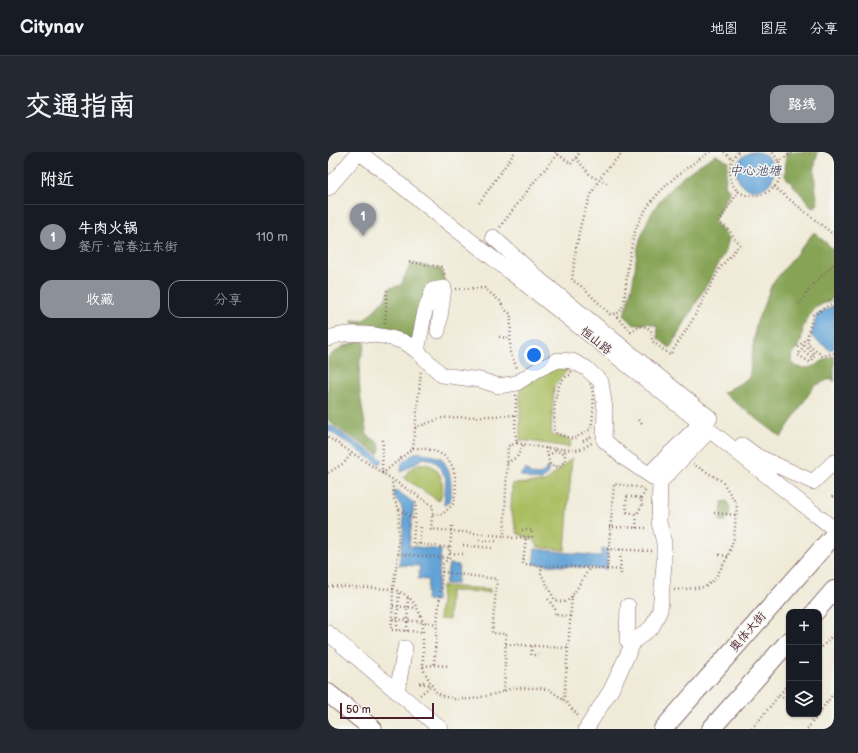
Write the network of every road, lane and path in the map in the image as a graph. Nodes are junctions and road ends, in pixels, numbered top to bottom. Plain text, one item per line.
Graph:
1 (359, 152) edge
2 (515, 152) edge
3 (555, 152) edge
4 (580, 152) edge
5 (623, 152) edge
6 (710, 152) edge
7 (724, 152) edge
8 (738, 152) edge
9 (772, 152) edge
10 (793, 152) edge
11 (558, 154) junction
12 (576, 158) junction
13 (732, 159) junction
14 (778, 162) junction
15 (600, 180) junction
16 (609, 184) dead end
17 (774, 187) junction
18 (328, 188) edge
19 (738, 191) junction
20 (480, 203) dead end
21 (834, 235) edge
22 (492, 237) joint
23 (409, 262) dead end
24 (834, 264) edge
25 (446, 288) junction
26 (387, 290) dead end
27 (834, 302) edge
28 (799, 304) dead end
29 (614, 314) junction
30 (438, 331) dead end
31 (381, 337) junction
32 (499, 337) dead end
33 (510, 338) junction
34 (808, 338) junction
35 (328, 339) edge
36 (798, 347) dead end
37 (801, 349) junction
38 (810, 349) junction
39 (818, 352) junction
40 (815, 353) junction
41 (420, 354) junction
42 (834, 354) edge
43 (804, 358) junction
44 (813, 358) junction
45 (517, 383) junction
46 (515, 415) junction
47 (638, 420) dead end
48 (644, 425) dead end
49 (704, 427) junction
50 (415, 429) junction
51 (328, 437) edge
52 (383, 438) dead end
53 (577, 438) joint
54 (604, 440) junction
55 (517, 443) junction
56 (523, 445) junction
57 (413, 448) junction
58 (546, 448) junction
59 (565, 449) junction
60 (352, 454) junction
61 (565, 454) junction
62 (548, 456) junction
63 (683, 457) junction
64 (834, 462) edge
65 (508, 463) junction
66 (328, 473) edge
67 (382, 474) junction
68 (392, 480) junction
69 (652, 481) junction
70 (729, 493) junction
71 (728, 498) dead end
72 (416, 502) dead end
73 (399, 509) junction
74 (714, 513) dead end
75 (637, 514) junction
76 (432, 515) junction
77 (737, 515) junction
78 (415, 520) junction
79 (421, 525) dead end
80 (452, 526) dead end
81 (609, 527) junction
82 (660, 527) junction
83 (636, 528) junction
84 (834, 529) edge
85 (522, 530) dead end
86 (452, 531) junction
87 (834, 535) edge
88 (504, 536) junction
89 (526, 537) junction
90 (479, 540) dead end
91 (496, 541) dead end
92 (419, 544) junction
93 (464, 545) dead end
94 (451, 548) junction
95 (492, 548) dead end
96 (607, 549) junction
97 (620, 549) junction
98 (664, 551) junction
99 (450, 553) junction
100 (398, 554) junction
101 (463, 554) dead end
102 (719, 555) dead end
103 (728, 556) junction
104 (449, 558) junction
105 (542, 565) junction
106 (589, 569) junction
107 (607, 570) junction
108 (622, 570) junction
109 (442, 572) junction
110 (621, 577) dead end
111 (328, 586) edge
112 (663, 588) junction
113 (394, 589) junction
114 (834, 590) edge
115 (399, 591) junction
116 (408, 596) junction
117 (572, 596) junction
118 (548, 598) dead end
119 (393, 606) junction
120 (399, 606) junction
121 (628, 606) dead end
122 (407, 607) junction
123 (418, 608) junction
124 (818, 609) edge
125 (570, 616) junction
126 (392, 619) junction
127 (398, 620) junction
128 (408, 621) junction
129 (423, 622) junction
130 (437, 624) junction
131 (397, 630) junction
132 (407, 631) junction
133 (423, 632) junction
134 (328, 634) edge
135 (834, 635) edge
136 (634, 641) junction
137 (506, 644) junction
138 (786, 644) edge
139 (532, 646) junction
140 (822, 647) edge
141 (405, 648) dead end
142 (567, 648) junction
143 (542, 656) dead end
144 (434, 665) junction
145 (423, 666) junction
146 (449, 666) dead end
147 (424, 682) dead end
148 (432, 685) junction
149 (786, 687) edge
150 (504, 691) junction
151 (397, 692) junction
152 (328, 693) edge
153 (834, 693) edge
154 (779, 695) junction
155 (564, 700) junction
156 (786, 700) edge
157 (822, 710) edge
158 (809, 717) edge
159 (817, 717) edge
160 (814, 721) junction
161 (587, 727) edge
162 (373, 729) edge
163 (441, 729) edge
164 (663, 729) edge
165 (711, 729) edge
166 (752, 729) edge
167 (807, 729) edge

1 - 18 street
1 - 49 street, 恒山路
2 - 20 path
3 - 11 path
4 - 12 path
5 - 15 path
6 - 29 path
7 - 13 path
8 - 13 path
9 - 14 path
10 - 14 path
11 - 12 path
11 - 22 path
12 - 15 path
13 - 19 path
14 - 17 path
15 - 16 path
15 - 29 path
17 - 19 path
17 - 21 path
19 - 29 path
22 - 64 street
23 - 25 path
24 - 28 path
25 - 30 street
25 - 33 path
25 - 41 street
26 - 31 path
27 - 34 path
31 - 35 street
31 - 41 street
32 - 33 path
33 - 45 path
34 - 36 path
34 - 39 path
37 - 38 path
37 - 43 path
37 - 44 path
38 - 40 path
38 - 43 path
39 - 40 path
39 - 42 path
40 - 44 path
41 - 45 street
41 - 50 path
43 - 44 path
45 - 46 path
45 - 54 street
46 - 50 path
46 - 55 path
47 - 48 path
49 - 63 street
49 - 69 street
49 - 84 street, 恒山路
50 - 57 path
51 - 60 path
52 - 67 path
53 - 53 path
54 - 59 path
54 - 69 street
55 - 56 path
55 - 65 path
56 - 58 path
56 - 65 path
57 - 67 path
57 - 76 path
58 - 59 path
58 - 62 path
59 - 61 path
60 - 66 path
60 - 67 path
61 - 62 path
61 - 62 path
63 - 69 street
63 - 70 path
65 - 88 path
67 - 68 path
68 - 73 path
68 - 76 path
69 - 81 path
69 - 82 street
70 - 71 path
70 - 77 path
72 - 78 path
73 - 78 path
73 - 100 path
74 - 77 path
75 - 75 path
75 - 83 path
76 - 86 path
77 - 103 path
78 - 92 path
79 - 92 path
80 - 86 path
81 - 83 path
81 - 96 path
82 - 83 path
82 - 98 street
85 - 89 path
86 - 88 path
86 - 94 path
87 - 164 main road, 奥体大街
88 - 89 path
89 - 105 path
90 - 91 path
92 - 94 path
93 - 95 path
94 - 99 path
96 - 97 path
96 - 107 path
97 - 98 path
97 - 108 path
98 - 112 street
99 - 101 path
99 - 104 path
100 - 104 path
100 - 113 path
102 - 103 path
103 - 112 path
104 - 109 path
105 - 106 path
105 - 117 path
106 - 107 path
106 - 117 path
107 - 108 path
108 - 110 path
109 - 130 path
109 - 137 path
111 - 113 path
112 - 136 street
113 - 115 path
113 - 119 path
114 - 124 main road
115 - 116 path
115 - 120 path
116 - 122 path
116 - 123 path
117 - 125 path
118 - 125 path
119 - 120 path
119 - 126 path
120 - 122 path
120 - 127 path
121 - 136 street
122 - 123 path
122 - 128 path
123 - 129 path
125 - 142 path
126 - 127 path
126 - 131 path
127 - 128 path
127 - 131 path
128 - 129 path
128 - 132 path
129 - 130 path
129 - 133 path
130 - 144 path
131 - 132 path
132 - 133 path
133 - 145 path
134 - 151 street
135 - 140 path
136 - 161 street
137 - 139 path
137 - 150 path
138 - 165 main road
139 - 142 path
139 - 143 path
141 - 151 street
142 - 155 path
144 - 145 path
144 - 146 path
145 - 148 path
147 - 148 path
148 - 150 path
149 - 154 path
150 - 155 path
151 - 163 street
152 - 162 main road
153 - 157 path
154 - 156 path
154 - 166 path
155 - 161 path
158 - 160 path
159 - 160 path
160 - 167 path

